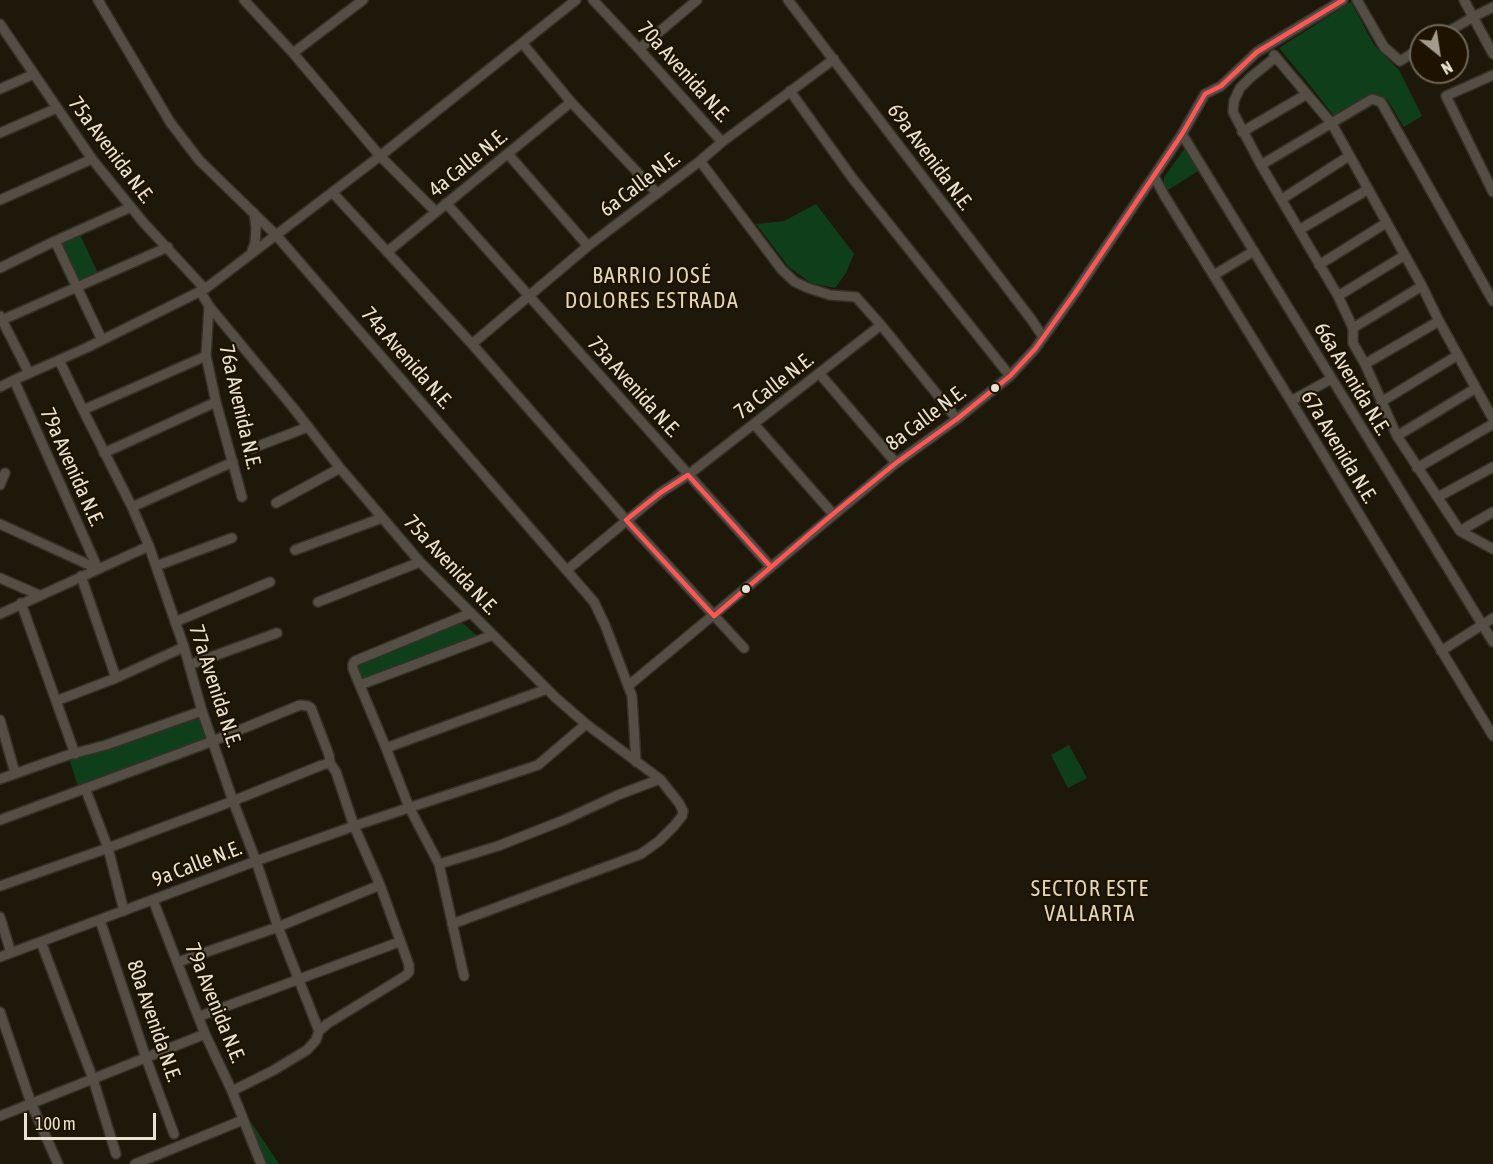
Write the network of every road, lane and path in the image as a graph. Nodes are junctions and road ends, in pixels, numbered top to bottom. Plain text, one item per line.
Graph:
1 (98, 0) edge
2 (244, 0) edge
3 (363, 0) edge
4 (576, 0) edge
5 (594, 0) edge
6 (697, 0) edge
7 (788, 0) edge
8 (1343, 0) edge
9 (1357, 0) edge
10 (1464, 0) edge
11 (351, 3) edge
12 (1493, 7) edge
13 (1473, 17) junction
14 (0, 24) edge
15 (1461, 24) edge
16 (523, 44) junction
17 (1267, 46) junction
18 (639, 49) junction
19 (293, 53) junction
20 (1493, 54) edge
21 (1409, 55) edge
22 (1276, 57) junction
23 (834, 59) junction
24 (34, 74) junction
25 (1493, 75) edge
26 (0, 88) edge
27 (790, 91) junction
28 (1307, 94) junction
29 (571, 102) junction
30 (57, 108) junction
31 (1332, 124) junction
32 (1242, 132) junction
33 (0, 133) edge
34 (1182, 134) junction
35 (722, 142) junction
36 (507, 154) junction
37 (380, 156) junction
38 (1349, 156) junction
39 (92, 159) junction
40 (700, 161) junction
41 (1261, 165) junction
42 (1154, 176) junction
43 (1367, 190) junction
44 (1493, 192) edge
45 (333, 193) junction
46 (657, 193) junction
47 (1282, 199) junction
48 (0, 200) edge
49 (446, 203) junction
50 (132, 207) junction
51 (435, 212) junction
52 (254, 213) junction
53 (1386, 223) junction
54 (1299, 230) junction
55 (276, 235) junction
56 (56, 241) junction
57 (588, 246) junction
58 (168, 247) junction
59 (1254, 251) junction
60 (387, 252) junction
61 (251, 254) junction
62 (1405, 255) junction
63 (1319, 265) junction
64 (0, 268) edge
65 (1214, 275) junction
66 (1422, 286) junction
67 (77, 287) junction
68 (202, 290) junction
69 (529, 296) junction
70 (1338, 296) junction
71 (1493, 301) edge
72 (211, 308) junction
73 (1, 318) edge
74 (1439, 321) junction
75 (881, 325) junction
76 (1353, 328) junction
77 (1042, 337) junction
78 (102, 340) junction
79 (472, 344) junction
80 (1458, 355) junction
81 (206, 356) junction
82 (59, 360) junction
83 (1365, 364) junction
84 (29, 373) junction
85 (819, 373) junction
86 (1010, 376) junction
87 (1331, 379) junction
88 (14, 380) junction
89 (0, 387) edge
90 (1476, 388) junction
91 (1291, 401) junction
92 (216, 402) junction
93 (1381, 402) junction
94 (83, 410) junction
95 (957, 418) junction
96 (1493, 419) edge
97 (754, 424) junction
98 (1493, 424) edge
99 (308, 427) junction
100 (1397, 436) junction
101 (253, 448) dead end
102 (104, 453) junction
103 (233, 462) junction
104 (896, 463) junction
105 (1493, 467) edge
106 (340, 468) junction
107 (1418, 468) junction
108 (5, 473) dead end
109 (688, 475) junction
110 (0, 486) edge
111 (242, 497) dead end
112 (1438, 497) junction
113 (276, 503) dead end
114 (132, 507) junction
115 (1493, 512) edge
116 (833, 514) junction
117 (382, 518) junction
118 (626, 520) junction
119 (0, 524) edge
120 (1460, 531) junction
121 (232, 538) dead end
122 (149, 546) junction
123 (1493, 549) edge
124 (295, 550) dead end
125 (420, 562) junction
126 (156, 566) junction
127 (771, 567) junction
128 (98, 569) junction
129 (567, 570) junction
130 (81, 576) junction
131 (0, 578) edge
132 (270, 582) dead end
133 (39, 596) junction
134 (318, 602) dead end
135 (21, 603) junction
136 (471, 613) junction
137 (0, 614) edge
138 (714, 616) junction
139 (1493, 618) edge
140 (175, 622) junction
141 (1482, 625) junction
142 (277, 633) dead end
143 (493, 635) junction
144 (1493, 642) edge
145 (184, 647) junction
146 (744, 648) dead end
147 (1441, 651) junction
148 (189, 665) junction
149 (116, 678) junction
150 (360, 685) junction
151 (628, 686) junction
152 (547, 689) junction
153 (56, 701) junction
154 (202, 711) junction
155 (0, 720) edge
156 (586, 724) junction
157 (1493, 736) edge
158 (213, 741) junction
159 (386, 748) junction
160 (75, 754) junction
161 (636, 762) junction
162 (330, 763) junction
163 (15, 773) junction
164 (0, 779) edge
165 (660, 779) junction
166 (85, 788) junction
167 (233, 801) junction
168 (409, 807) junction
169 (0, 820) edge
170 (354, 826) junction
171 (108, 848) junction
172 (256, 861) junction
173 (439, 864) junction
174 (380, 885) junction
175 (0, 886) edge
176 (153, 900) junction
177 (124, 911) junction
178 (0, 917) edge
179 (100, 920) junction
180 (452, 924) junction
181 (279, 927) junction
182 (41, 942) junction
183 (399, 942) junction
184 (11, 953) junction
185 (0, 957) edge
186 (178, 962) junction
187 (464, 976) dead end
188 (299, 979) junction
189 (0, 1012) edge
190 (200, 1017) junction
191 (319, 1031) junction
192 (205, 1034) junction
193 (146, 1058) junction
194 (93, 1079) junction
195 (232, 1091) junction
196 (31, 1103) junction
197 (0, 1116) edge
198 (243, 1120) junction
199 (174, 1134) dead end
200 (116, 1154) dead end
201 (58, 1164) edge
202 (135, 1164) edge
203 (261, 1164) edge

1 - 52 street, 74a Avenida N.E.
2 - 19 street
3 - 11 street
4 - 16 street
5 - 18 street, 70a Avenida N.E.
6 - 18 street
7 - 23 street, 69a Avenida N.E.
8 - 17 street
9 - 21 street
10 - 13 street
11 - 19 street
12 - 13 street
13 - 15 street
13 - 20 street
14 - 24 street, 75a Avenida N.E.
16 - 29 street
16 - 37 street
17 - 22 street
17 - 34 street, 8a Calle N.E.
18 - 35 street, 70a Avenida N.E.
19 - 37 street
22 - 28 street
22 - 32 street
23 - 27 street, 6a Calle N.E.
23 - 77 street, 69a Avenida N.E.
24 - 26 street
24 - 30 street, 75a Avenida N.E.
25 - 44 street
27 - 35 street, 6a Calle N.E.
27 - 86 street
28 - 31 street
28 - 32 street
29 - 36 street, 4a Calle N.E.
29 - 46 street
30 - 33 street
30 - 39 street, 75a Avenida N.E.
31 - 38 street
31 - 41 street
31 - 71 street
32 - 41 street
34 - 42 street, 8a Calle N.E.
34 - 59 street, 66a Avenida N.E.
35 - 40 street, 6a Calle N.E.
36 - 49 street, 4a Calle N.E.
36 - 57 street
37 - 45 street
37 - 51 street
38 - 43 street
38 - 47 street
39 - 48 street
39 - 50 street, 75a Avenida N.E.
40 - 46 street, 6a Calle N.E.
40 - 75 street
41 - 47 street
42 - 65 street, 67a Avenida N.E.
42 - 77 street, 8a Calle N.E.
43 - 53 street
43 - 54 street
45 - 55 street
45 - 60 street
46 - 57 street, 6a Calle N.E.
47 - 54 street
49 - 51 street, 4a Calle N.E.
49 - 69 street, 73a Avenida N.E.
50 - 56 street
50 - 58 street, 75a Avenida N.E.
51 - 60 street, 4a Calle N.E.
52 - 55 street, 74a Avenida N.E.
52 - 61 street
53 - 62 street
53 - 63 street
54 - 63 street
55 - 61 street
55 - 129 street, 74a Avenida N.E.
56 - 64 street
56 - 67 street
57 - 69 street, 6a Calle N.E.
58 - 67 street
58 - 68 street, 75a Avenida N.E.
59 - 65 street
59 - 87 street, 66a Avenida N.E.
60 - 79 street
61 - 68 street
62 - 66 street
62 - 70 street
63 - 70 street
65 - 91 street, 67a Avenida N.E.
66 - 74 street
66 - 76 street
67 - 73 street
67 - 78 street
68 - 72 street
68 - 78 street
69 - 79 street, 6a Calle N.E.
69 - 109 street, 73a Avenida N.E.
70 - 76 street
72 - 81 street, 76a Avenida N.E.
72 - 99 street, 75a Avenida N.E.
73 - 84 street
74 - 80 street
74 - 83 street
75 - 85 street, 7a Calle N.E.
75 - 95 street
76 - 83 street
77 - 86 street, 8a Calle N.E.
78 - 82 street
79 - 118 street
80 - 90 street
80 - 93 street
81 - 92 street, 76a Avenida N.E.
81 - 94 street
82 - 84 street
82 - 94 street, 77a Avenida N.E.
83 - 93 street
84 - 88 street
85 - 97 street, 7a Calle N.E.
85 - 104 street
86 - 95 street, 8a Calle N.E.
87 - 91 street
87 - 141 street, 66a Avenida N.E.
88 - 89 street
88 - 128 street, 79a Avenida N.E.
90 - 96 street
90 - 100 street
91 - 147 street, 67a Avenida N.E.
92 - 102 street
92 - 103 street, 76a Avenida N.E.
93 - 100 street
94 - 102 street, 77a Avenida N.E.
95 - 104 street, 8a Calle N.E.
97 - 109 street, 7a Calle N.E.
97 - 116 street
98 - 107 street
99 - 101 street
99 - 106 street, 75a Avenida N.E.
100 - 107 street
102 - 114 street, 77a Avenida N.E.
103 - 111 street, 76a Avenida N.E.
103 - 114 street
104 - 116 street, 8a Calle N.E.
105 - 112 street
106 - 113 street
106 - 117 street, 75a Avenida N.E.
107 - 112 street
108 - 110 street
109 - 118 street
109 - 127 street, 73a Avenida N.E.
112 - 120 street
114 - 122 street, 77a Avenida N.E.
115 - 120 street
116 - 127 street, 8a Calle N.E.
117 - 124 street
117 - 125 street, 75a Avenida N.E.
118 - 129 street
118 - 138 street
119 - 128 street
120 - 123 street
121 - 126 street
122 - 126 street, 77a Avenida N.E.
122 - 128 street
125 - 134 street
125 - 136 street, 75a Avenida N.E.
126 - 140 street, 77a Avenida N.E.
127 - 138 street, 8a Calle N.E.
128 - 130 street
129 - 151 street, 74a Avenida N.E.
130 - 133 street
130 - 149 street
131 - 133 street
132 - 140 street
133 - 135 street
135 - 137 street
135 - 153 street
136 - 143 street, 75a Avenida N.E.
136 - 150 street
138 - 146 street
138 - 151 street, 8a Calle N.E.
139 - 141 street
140 - 145 street, 77a Avenida N.E.
141 - 144 street, 66a Avenida N.E.
141 - 147 street
142 - 148 street
143 - 150 street
143 - 152 street, 75a Avenida N.E.
145 - 148 street, 77a Avenida N.E.
145 - 149 street
147 - 157 street, 67a Avenida N.E.
148 - 154 street, 77a Avenida N.E.
149 - 153 street
150 - 159 street
151 - 161 street, 74a Avenida N.E.
152 - 156 street, 75a Avenida N.E.
152 - 159 street
153 - 160 street
154 - 158 street, 77a Avenida N.E.
154 - 160 street
155 - 163 street
156 - 161 street, 75a Avenida N.E.
156 - 168 street, 9a Calle N.E.
158 - 162 street
158 - 166 street
158 - 167 street, 77a Avenida N.E.
159 - 168 street
160 - 163 street
161 - 165 street, 75a Avenida N.E.
162 - 167 street
162 - 170 street
163 - 164 street
165 - 173 street
165 - 180 street, 75a Avenida N.E.
166 - 169 street
166 - 171 street
167 - 171 street
167 - 172 street, 77a Avenida N.E.
168 - 170 street, 9a Calle N.E.
168 - 173 street
170 - 172 street, 9a Calle N.E.
170 - 174 street
171 - 175 street
171 - 177 street
172 - 176 street, 9a Calle N.E.
172 - 181 street, 77a Avenida N.E.
173 - 180 street
174 - 181 street
174 - 183 street
176 - 177 street, 9a Calle N.E.
176 - 186 street, 79a Avenida N.E.
177 - 179 street, 9a Calle N.E.
178 - 184 street
179 - 182 street, 9a Calle N.E.
179 - 193 street, 80a Avenida N.E.
180 - 187 street
181 - 186 street
181 - 188 street, 77a Avenida N.E.
182 - 184 street, 9a Calle N.E.
182 - 194 street
183 - 188 street
183 - 191 street
184 - 185 street, 9a Calle N.E.
186 - 190 street, 79a Avenida N.E.
188 - 190 street
188 - 191 street, 77a Avenida N.E.
189 - 196 street
190 - 192 street, 79a Avenida N.E.
191 - 195 street
192 - 193 street
192 - 195 street, 79a Avenida N.E.
193 - 194 street
193 - 199 street, 80a Avenida N.E.
194 - 196 street
194 - 200 street
195 - 198 street, 79a Avenida N.E.
196 - 197 street
196 - 201 street
198 - 202 street
198 - 203 street, 79a Avenida N.E.

